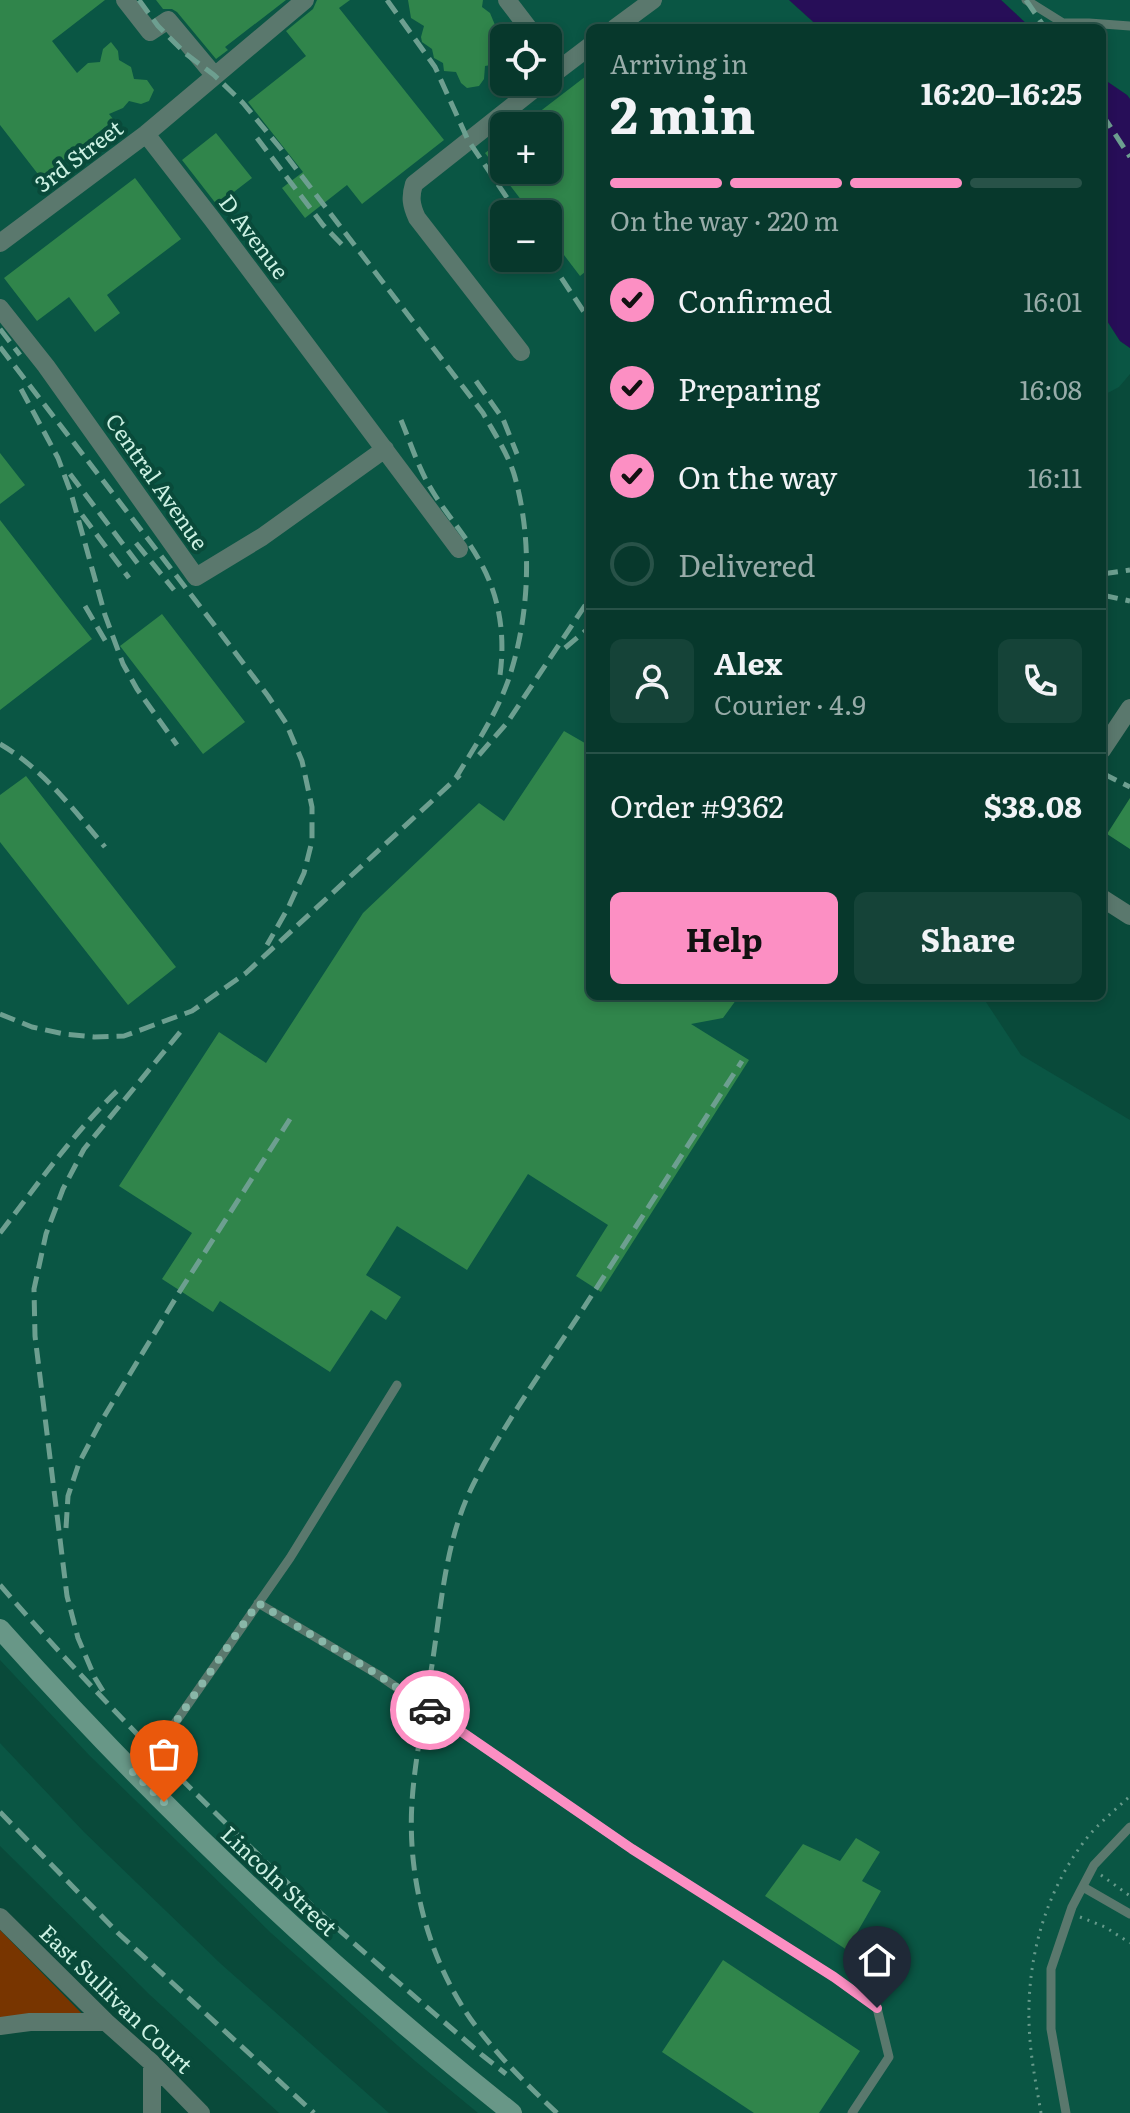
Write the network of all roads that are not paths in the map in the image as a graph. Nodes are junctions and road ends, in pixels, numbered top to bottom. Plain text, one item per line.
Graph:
1 (125, 0) edge
2 (305, 0) edge
3 (507, 0) edge
4 (653, 0) edge
5 (1026, 0) edge
6 (525, 24) edge
7 (620, 24) edge
8 (1103, 24) edge
9 (1106, 24) edge
10 (1130, 26) edge
11 (586, 48) edge
12 (562, 61) edge
13 (214, 75) junction
14 (525, 96) edge
15 (146, 134) junction
16 (0, 243) edge
17 (0, 308) edge
18 (521, 352) dead end
19 (385, 449) junction
20 (459, 549) dead end
21 (1130, 708) edge
22 (1106, 744) edge
23 (1106, 901) edge
24 (1130, 916) edge
25 (397, 1385) dead end
26 (258, 1603) junction
27 (0, 1629) edge
28 (131, 1770) junction
29 (1130, 1827) edge
30 (1083, 1887) junction
31 (1130, 1914) edge
32 (0, 1917) edge
33 (106, 2022) junction
34 (1, 2025) edge
35 (152, 2063) junction
36 (152, 2113) edge
37 (201, 2113) edge
38 (512, 2113) edge
39 (852, 2113) edge
40 (1066, 2113) edge

1 - 13 street
2 - 13 street
3 - 6 street
4 - 7 street
5 - 8 lane
9 - 10 lane
11 - 12 street
13 - 15 street
14 - 18 street
15 - 16 street, 3rd Street
15 - 19 street, D Avenue
17 - 19 street, Central Avenue
19 - 20 street, D Avenue
21 - 22 street
23 - 24 street
25 - 26 lane
26 - 28 lane
26 - 39 lane
27 - 28 main road, Lincoln Street
28 - 38 main road, Lincoln Street
29 - 30 lane
30 - 31 lane
30 - 40 lane
32 - 33 street, East Sullivan Court
33 - 34 street
33 - 35 street, East Sullivan Court
35 - 36 street
35 - 37 street, East Sullivan Court

